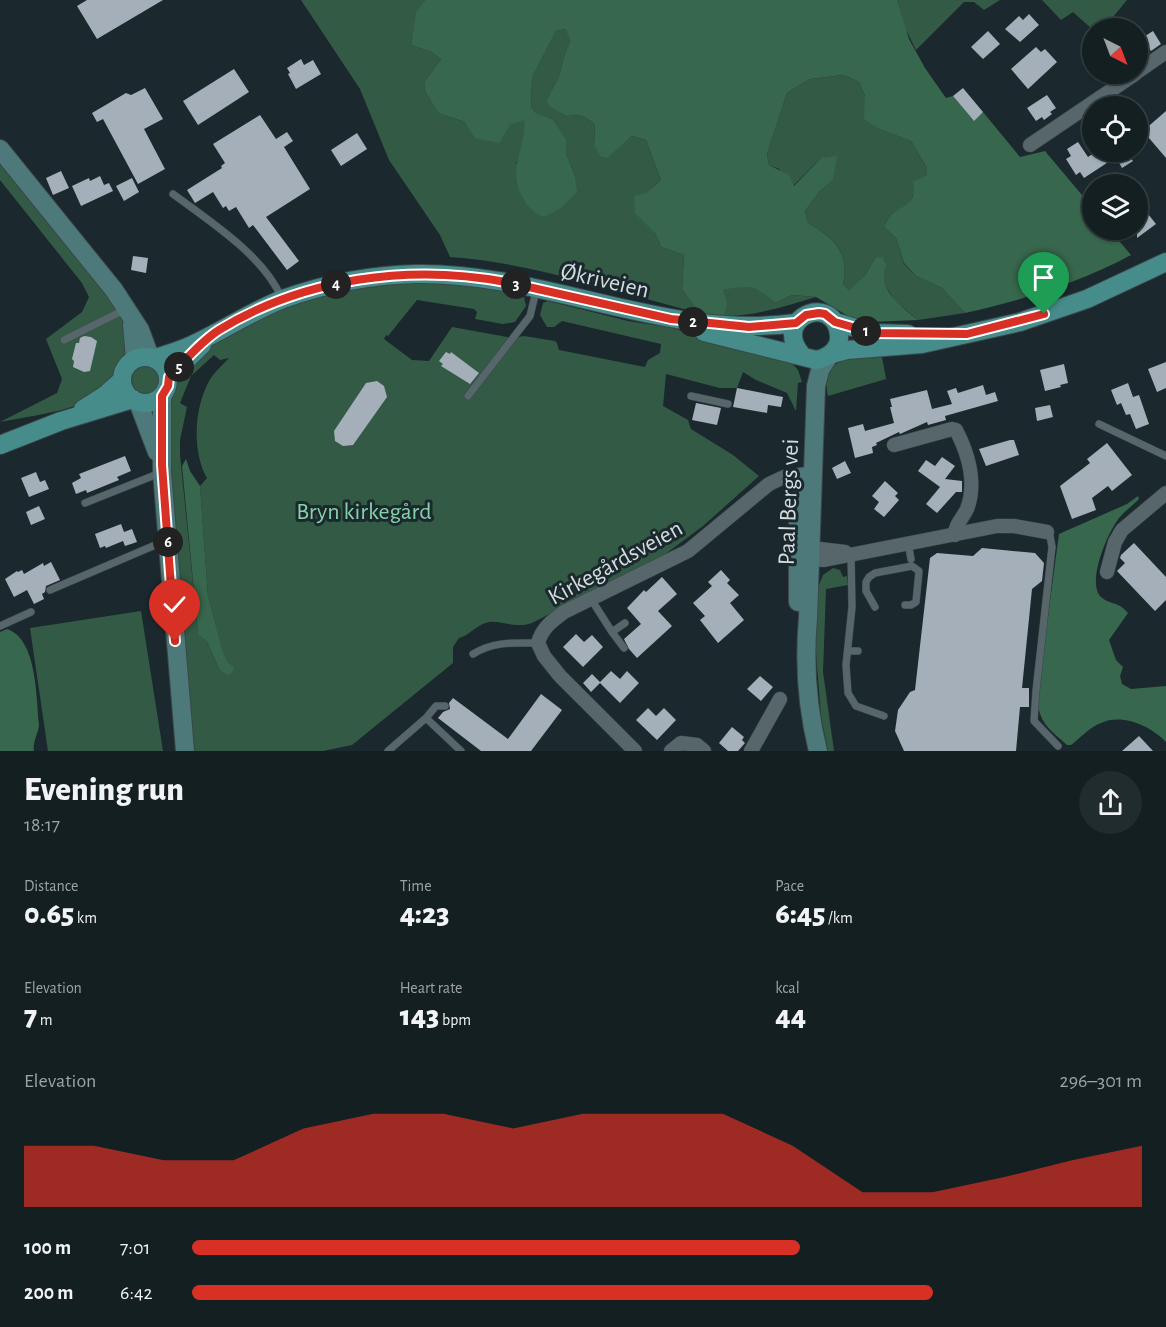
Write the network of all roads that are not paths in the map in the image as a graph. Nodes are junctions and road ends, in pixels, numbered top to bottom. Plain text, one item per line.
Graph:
1 (1166, 52) edge
2 (1148, 65) edge
3 (1120, 84) edge
4 (1030, 145) dead end
5 (0, 149) edge
6 (174, 194) dead end
7 (1165, 263) edge
8 (536, 288) junction
9 (282, 300) junction
10 (128, 311) junction
11 (671, 319) junction
12 (835, 322) junction
13 (796, 323) junction
14 (217, 332) junction
15 (967, 334) junction
16 (64, 340) dead end
17 (802, 355) junction
18 (831, 355) junction
19 (147, 358) junction
20 (169, 377) junction
21 (122, 380) junction
22 (162, 396) junction
23 (468, 396) dead end
24 (691, 396) dead end
25 (135, 401) junction
26 (728, 404) dead end
27 (62, 421) junction
28 (1099, 424) dead end
29 (0, 445) edge
30 (894, 445) dead end
31 (1166, 456) edge
32 (162, 469) junction
33 (808, 473) junction
34 (1166, 493) edge
35 (85, 503) dead end
36 (1047, 532) joint
37 (955, 535) junction
38 (168, 539) junction
39 (908, 543) junction
40 (806, 554) junction
41 (851, 554) junction
42 (911, 559) dead end
43 (1107, 572) dead end
44 (50, 590) dead end
45 (591, 599) junction
46 (905, 605) dead end
47 (875, 607) dead end
48 (31, 612) dead end
49 (625, 623) dead end
50 (0, 626) edge
51 (612, 632) junction
52 (538, 643) junction
53 (624, 648) dead end
54 (848, 651) junction
55 (858, 651) dead end
56 (473, 654) dead end
57 (780, 699) dead end
58 (445, 706) dead end
59 (884, 716) dead end
60 (426, 718) junction
61 (1058, 746) dead end
62 (185, 751) edge
63 (388, 751) edge
64 (461, 751) edge
65 (635, 751) edge
66 (671, 751) edge
67 (704, 751) edge
68 (751, 751) edge
69 (818, 751) edge

1 - 2 street
3 - 4 street
5 - 10 street
6 - 9 lane
7 - 15 main road
8 - 9 main road, Økriveien
8 - 11 main road, Økriveien
8 - 23 lane
9 - 14 main road, Økriveien
10 - 16 lane
10 - 19 street
11 - 13 main road, Økriveien
11 - 17 main road, Økriveien
12 - 13 main road
12 - 15 main road
12 - 18 main road
13 - 17 main road
14 - 19 main road, Økriveien
14 - 20 main road, Økriveien
15 - 18 main road
17 - 18 main road
17 - 33 street, Paal Bergs vei
18 - 33 street, Paal Bergs vei
19 - 20 main road
19 - 21 main road
20 - 22 main road
21 - 25 main road
21 - 27 main road
22 - 25 main road
22 - 32 street
24 - 26 lane
25 - 27 main road
25 - 32 street
27 - 29 main road
28 - 31 lane
30 - 37 street
32 - 35 lane
32 - 38 street
33 - 40 street, Paal Bergs vei
33 - 45 street, Kirkegårdsveien
34 - 43 street
36 - 37 street
36 - 61 lane
37 - 39 street
38 - 44 lane
38 - 62 street
39 - 41 street
39 - 42 lane
40 - 41 street
40 - 69 street, Paal Bergs vei
41 - 54 lane
45 - 51 lane
45 - 52 street, Kirkegårdsveien
46 - 47 lane
48 - 50 lane
49 - 51 lane
51 - 53 lane
52 - 56 lane
52 - 65 street
54 - 55 lane
54 - 59 lane
57 - 68 street
58 - 60 lane
60 - 63 lane
60 - 64 lane
66 - 67 street

